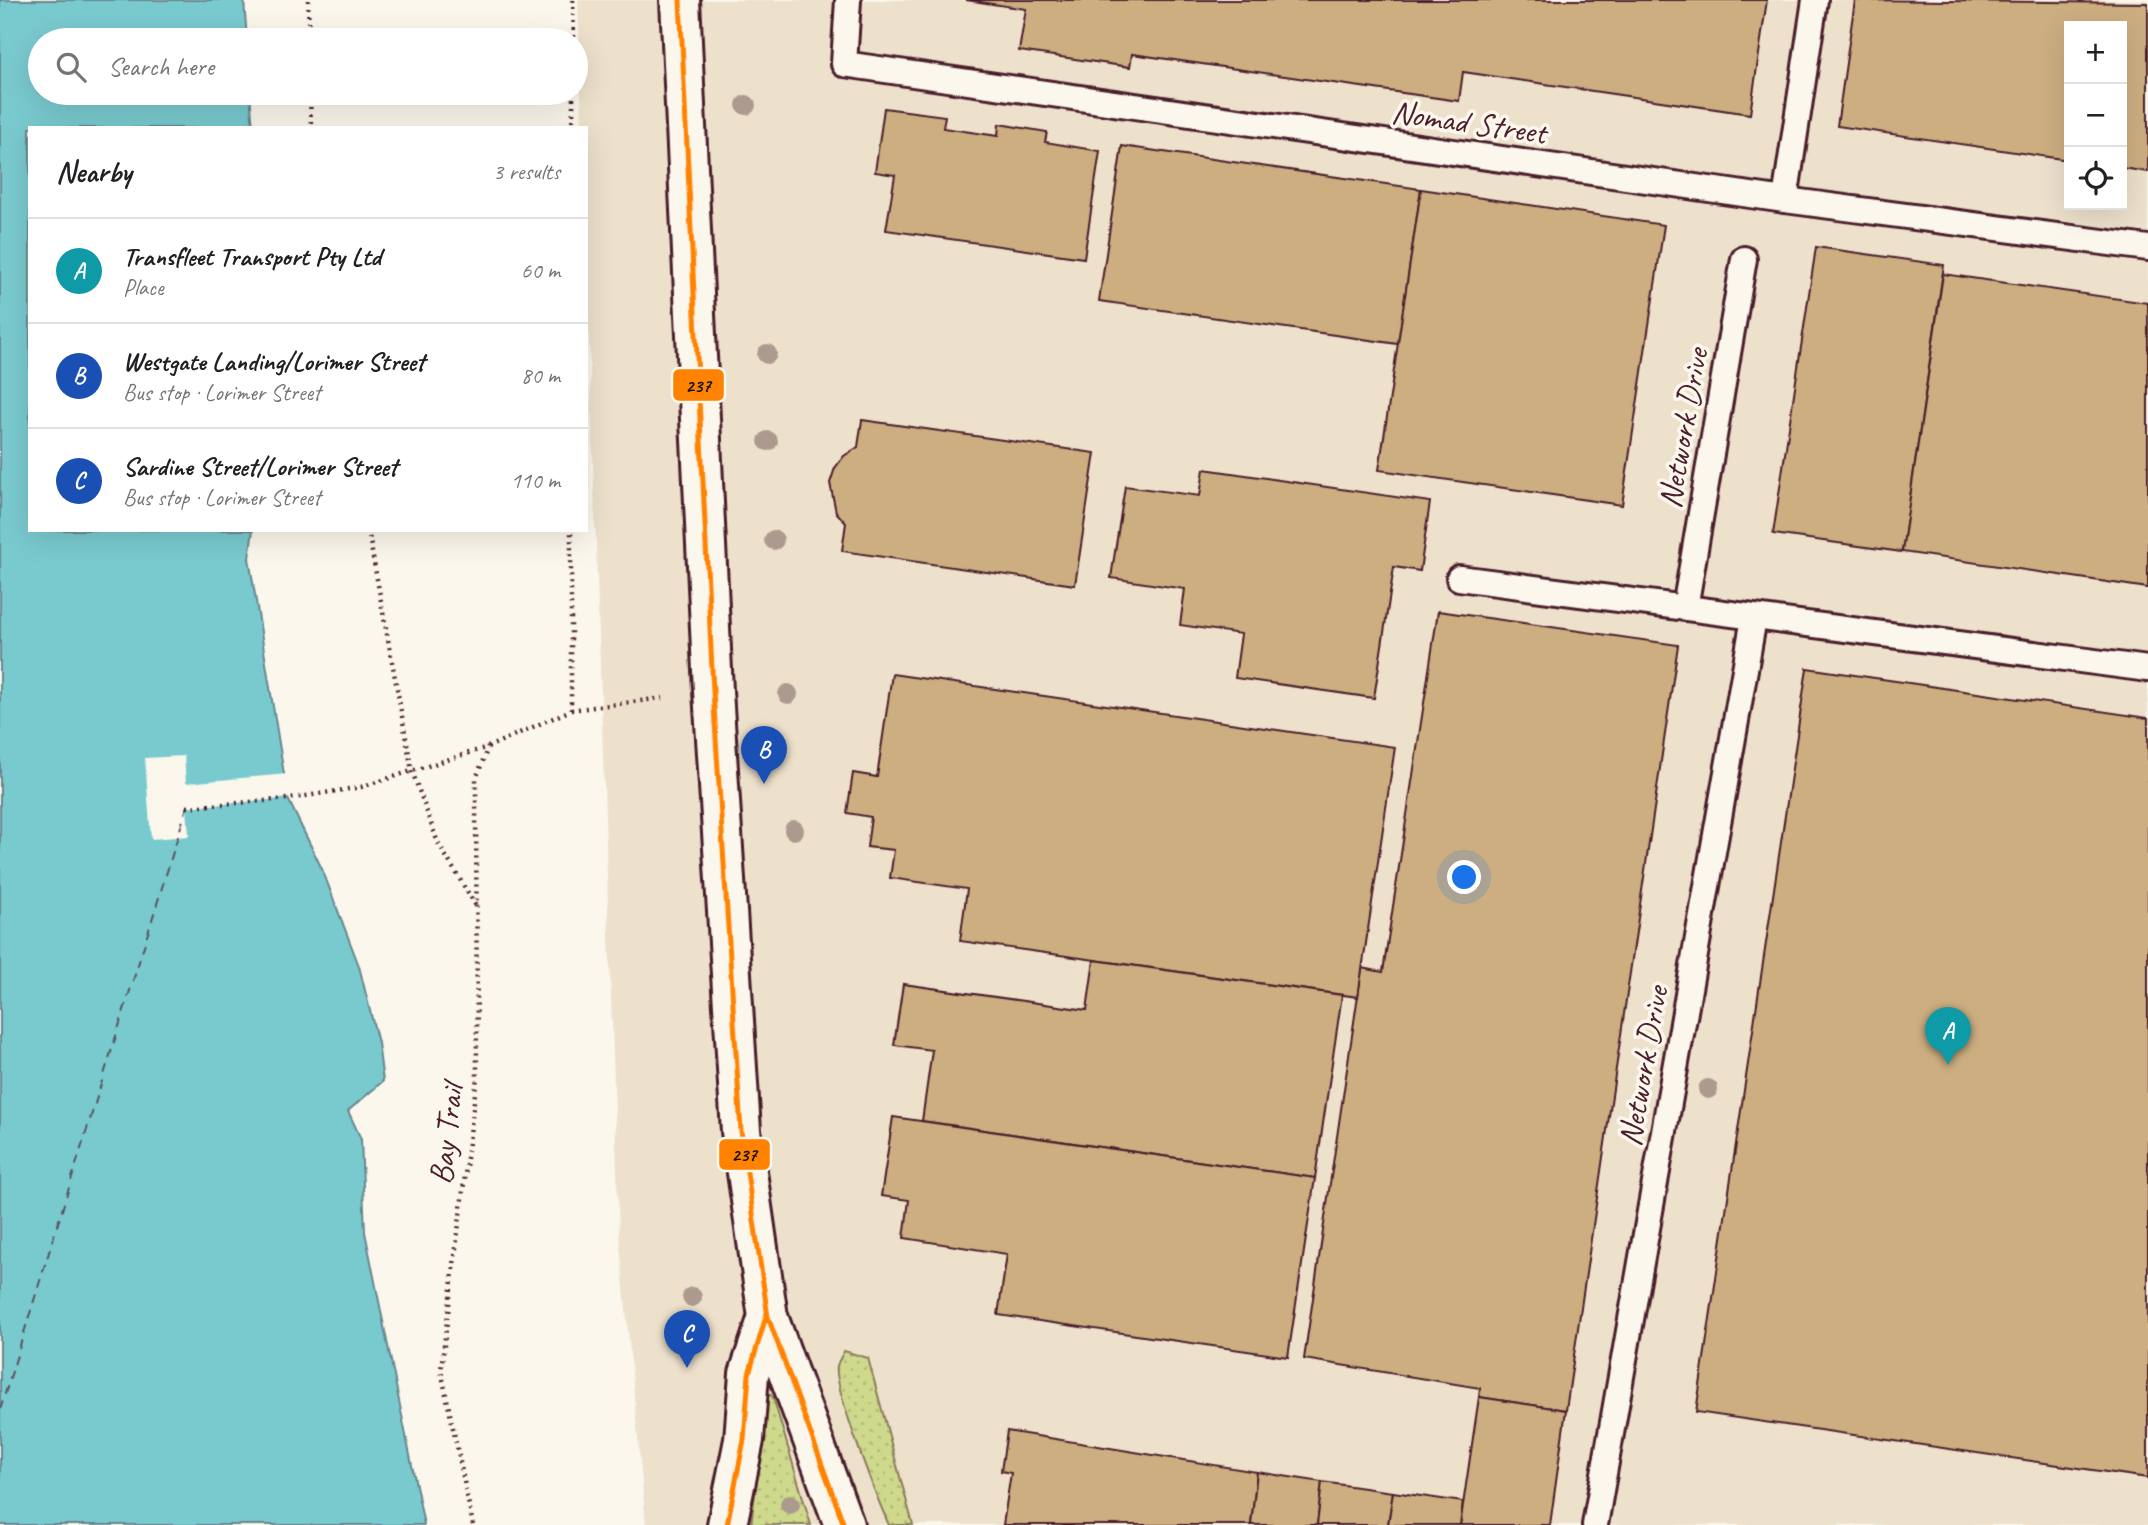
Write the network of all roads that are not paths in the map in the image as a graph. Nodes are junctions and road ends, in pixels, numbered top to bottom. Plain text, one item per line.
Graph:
1 (680, 0) edge
2 (848, 0) edge
3 (1815, 0) edge
4 (1785, 200) junction
5 (2148, 248) edge
6 (1744, 259) dead end
7 (1460, 578) dead end
8 (1685, 608) junction
9 (1754, 618) junction
10 (2148, 669) edge
11 (768, 1317) junction
12 (727, 1525) edge
13 (844, 1525) edge
14 (1595, 1525) edge

1 - 11 street
2 - 4 lane, Nomad Street
3 - 4 lane
4 - 5 lane, Nomad Street
6 - 8 lane, Network Drive
7 - 8 lane
8 - 9 lane
9 - 10 lane
9 - 14 lane, Network Drive
11 - 12 street
11 - 13 street

